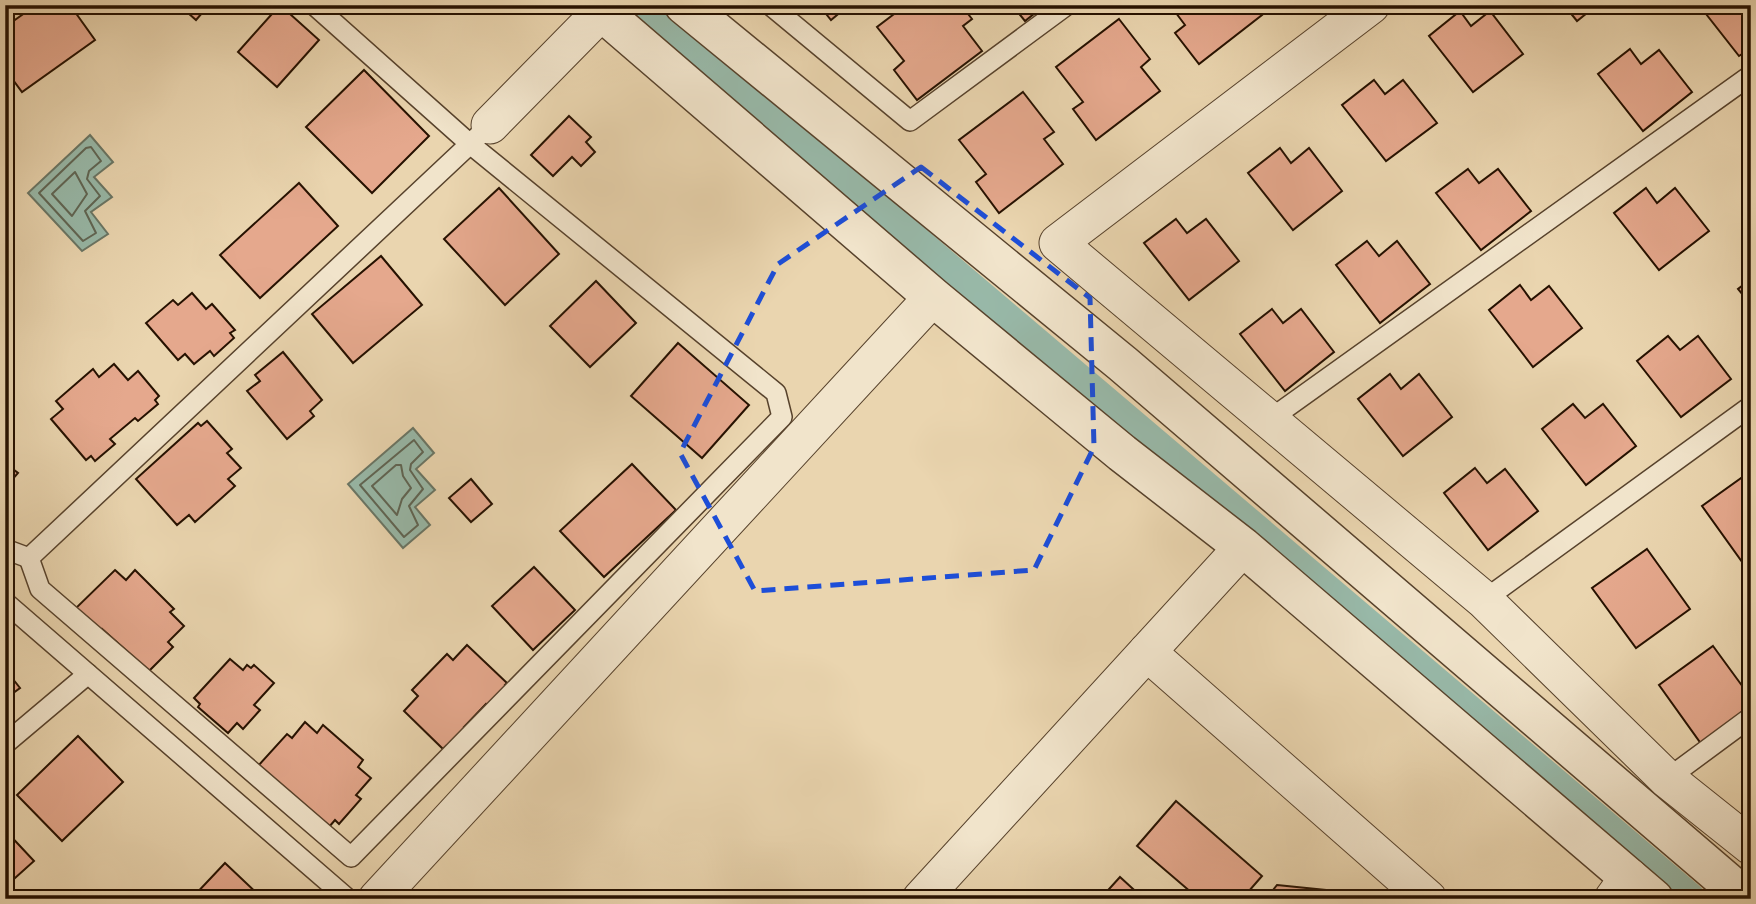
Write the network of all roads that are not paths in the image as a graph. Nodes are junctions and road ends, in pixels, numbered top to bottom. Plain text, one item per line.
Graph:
1 (314, 5) edge
2 (684, 5) edge
3 (771, 5) edge
4 (1067, 5) edge
5 (1371, 5) edge
6 (598, 8) edge
7 (1751, 75) edge
8 (480, 134) junction
9 (933, 297) junction
10 (1751, 406) edge
11 (1269, 420) junction
12 (1243, 547) junction
13 (5, 549) edge
14 (29, 558) junction
15 (1484, 600) junction
16 (5, 602) edge
17 (1147, 652) junction
18 (88, 674) junction
19 (1751, 717) edge
20 (5, 744) edge
21 (1667, 779) junction
22 (1751, 846) edge
23 (1632, 892) edge
24 (348, 899) edge
25 (377, 899) edge
26 (921, 899) edge
27 (1428, 899) edge
28 (1746, 899) edge

1 - 8 lane
2 - 28 street
3 - 4 lane
5 - 11 street
6 - 8 street
6 - 9 street
7 - 11 lane
8 - 14 lane
8 - 14 lane
9 - 12 street
9 - 25 street
10 - 15 lane
11 - 15 street
12 - 17 street
12 - 23 street
13 - 14 lane
15 - 21 street
16 - 18 lane
17 - 26 street
17 - 27 street
18 - 20 lane
18 - 24 lane
19 - 21 lane
21 - 22 street

